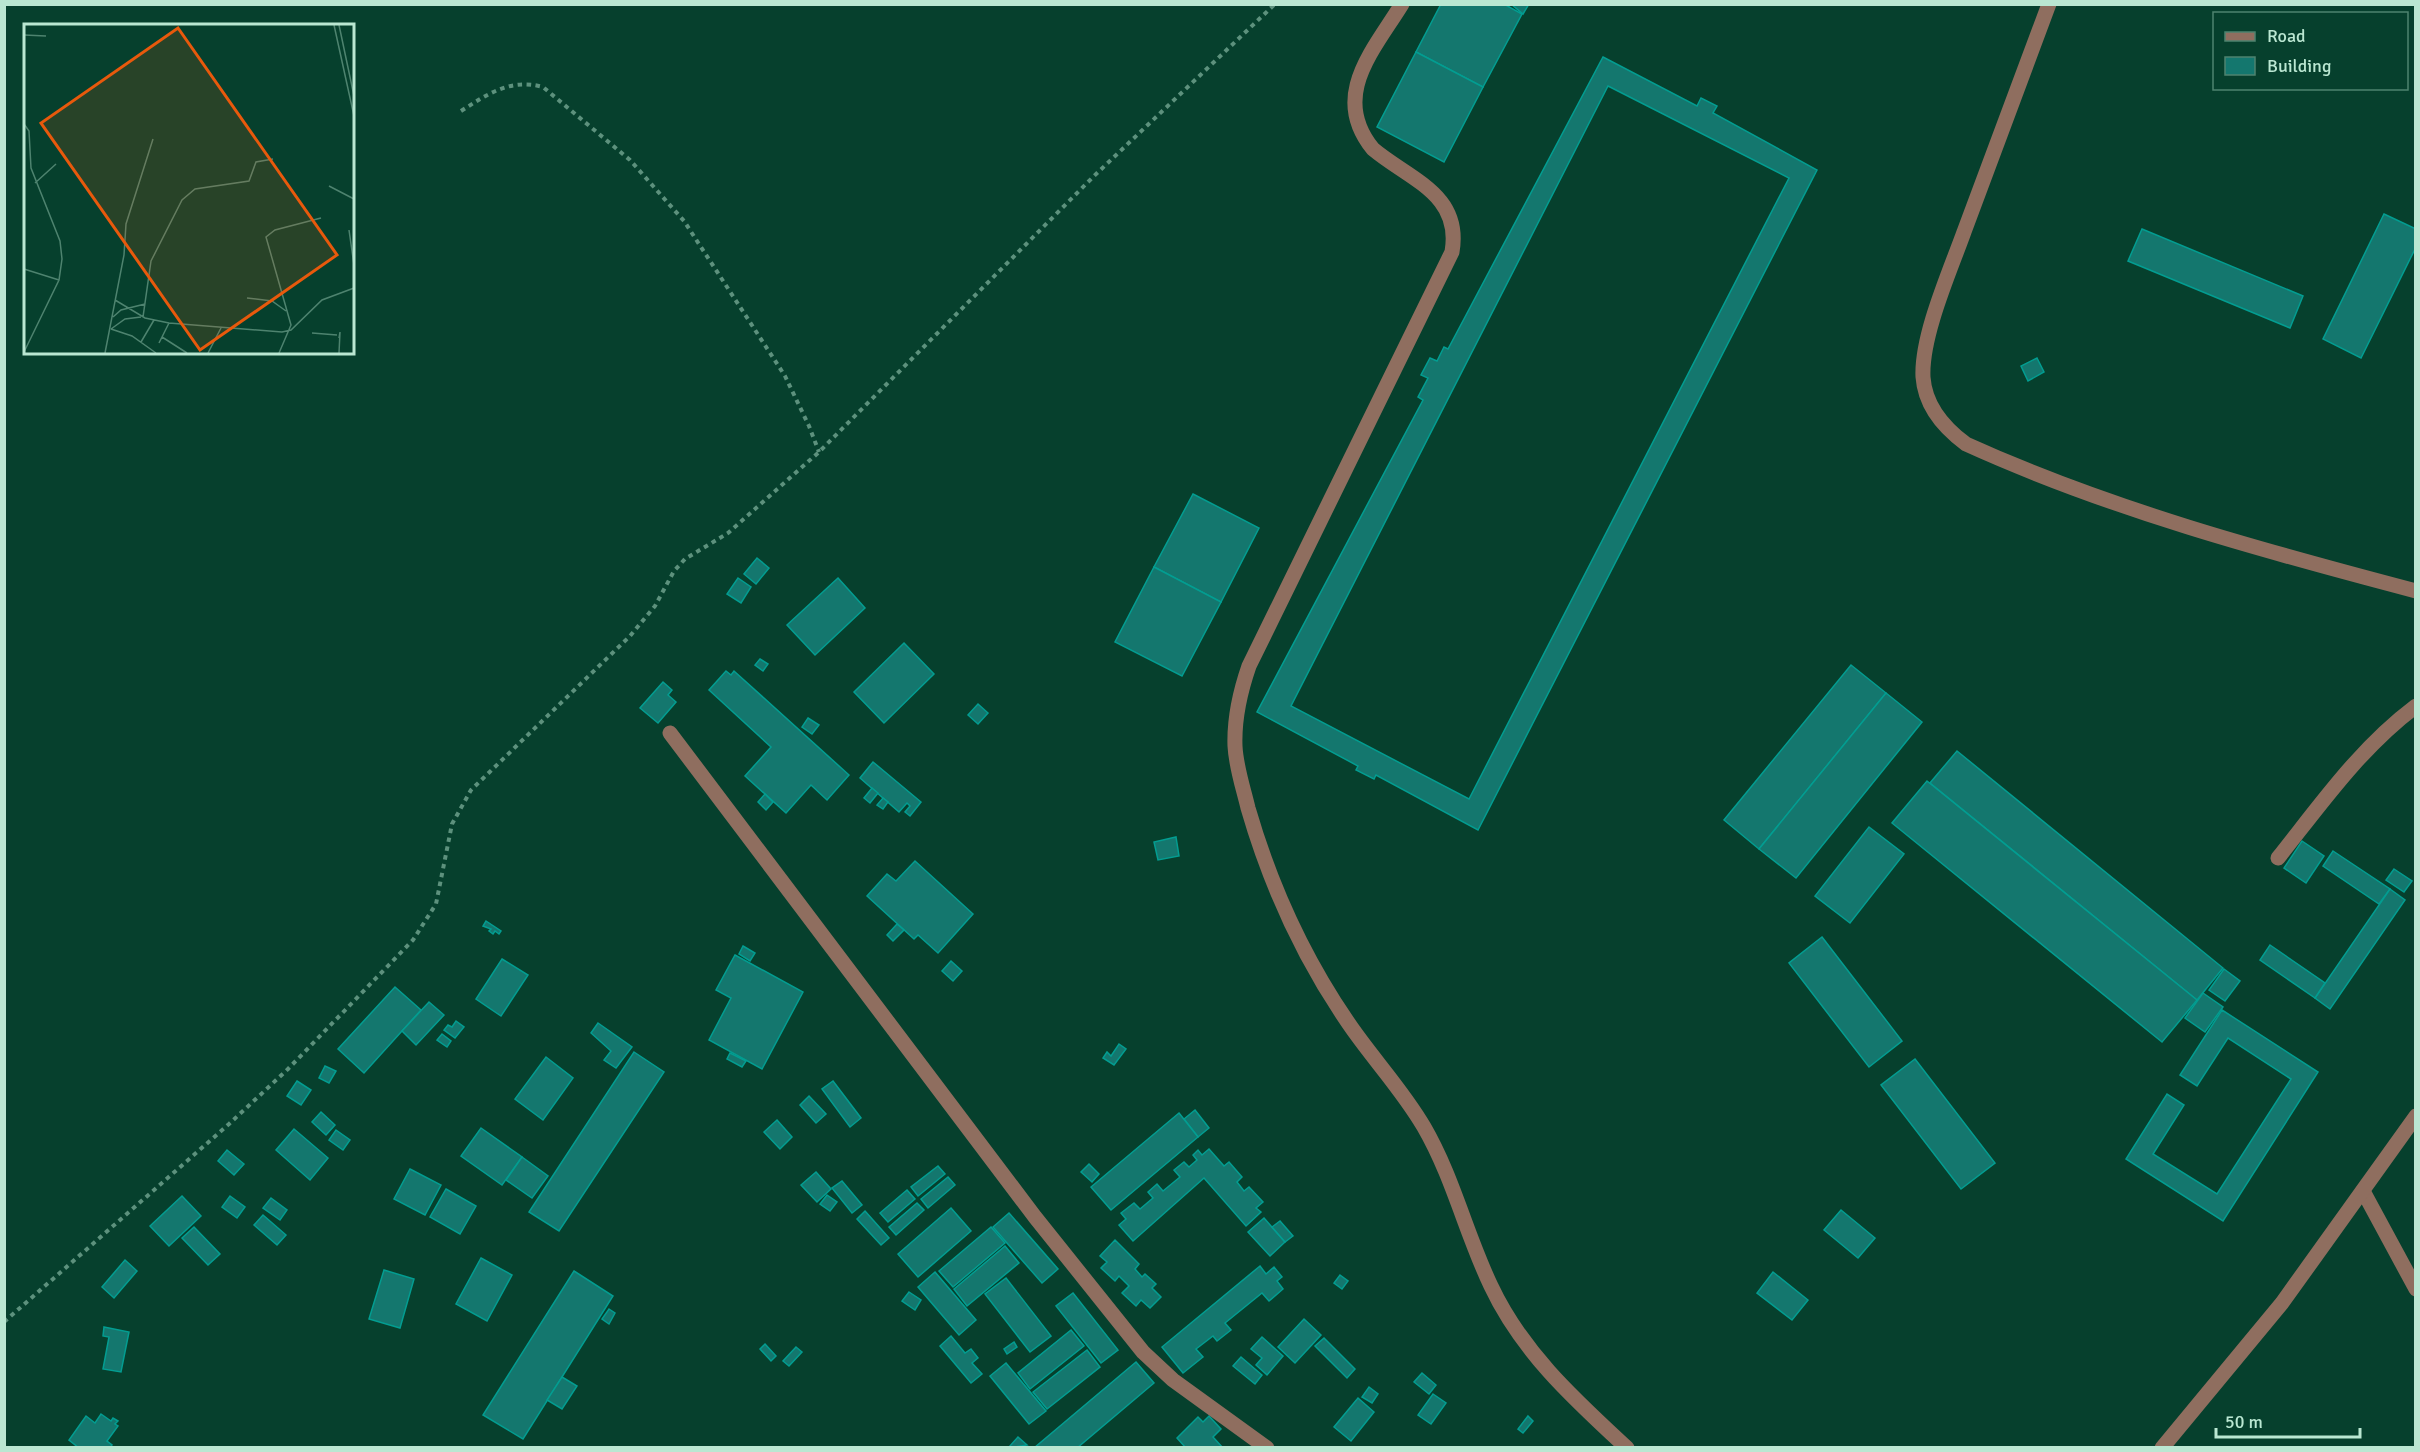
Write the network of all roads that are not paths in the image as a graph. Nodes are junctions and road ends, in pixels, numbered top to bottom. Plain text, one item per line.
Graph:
1 (1402, 4) edge
2 (2049, 4) edge
3 (2415, 591) edge
4 (2415, 706) edge
5 (670, 733) dead end
6 (2278, 858) dead end
7 (2415, 1116) edge
8 (2363, 1191) junction
9 (2415, 1288) edge
10 (1267, 1448) edge
11 (1627, 1448) edge
12 (2162, 1448) edge

1 - 11 lane
2 - 3 lane
4 - 6 lane
5 - 10 lane
7 - 8 lane
8 - 9 lane
8 - 12 lane

